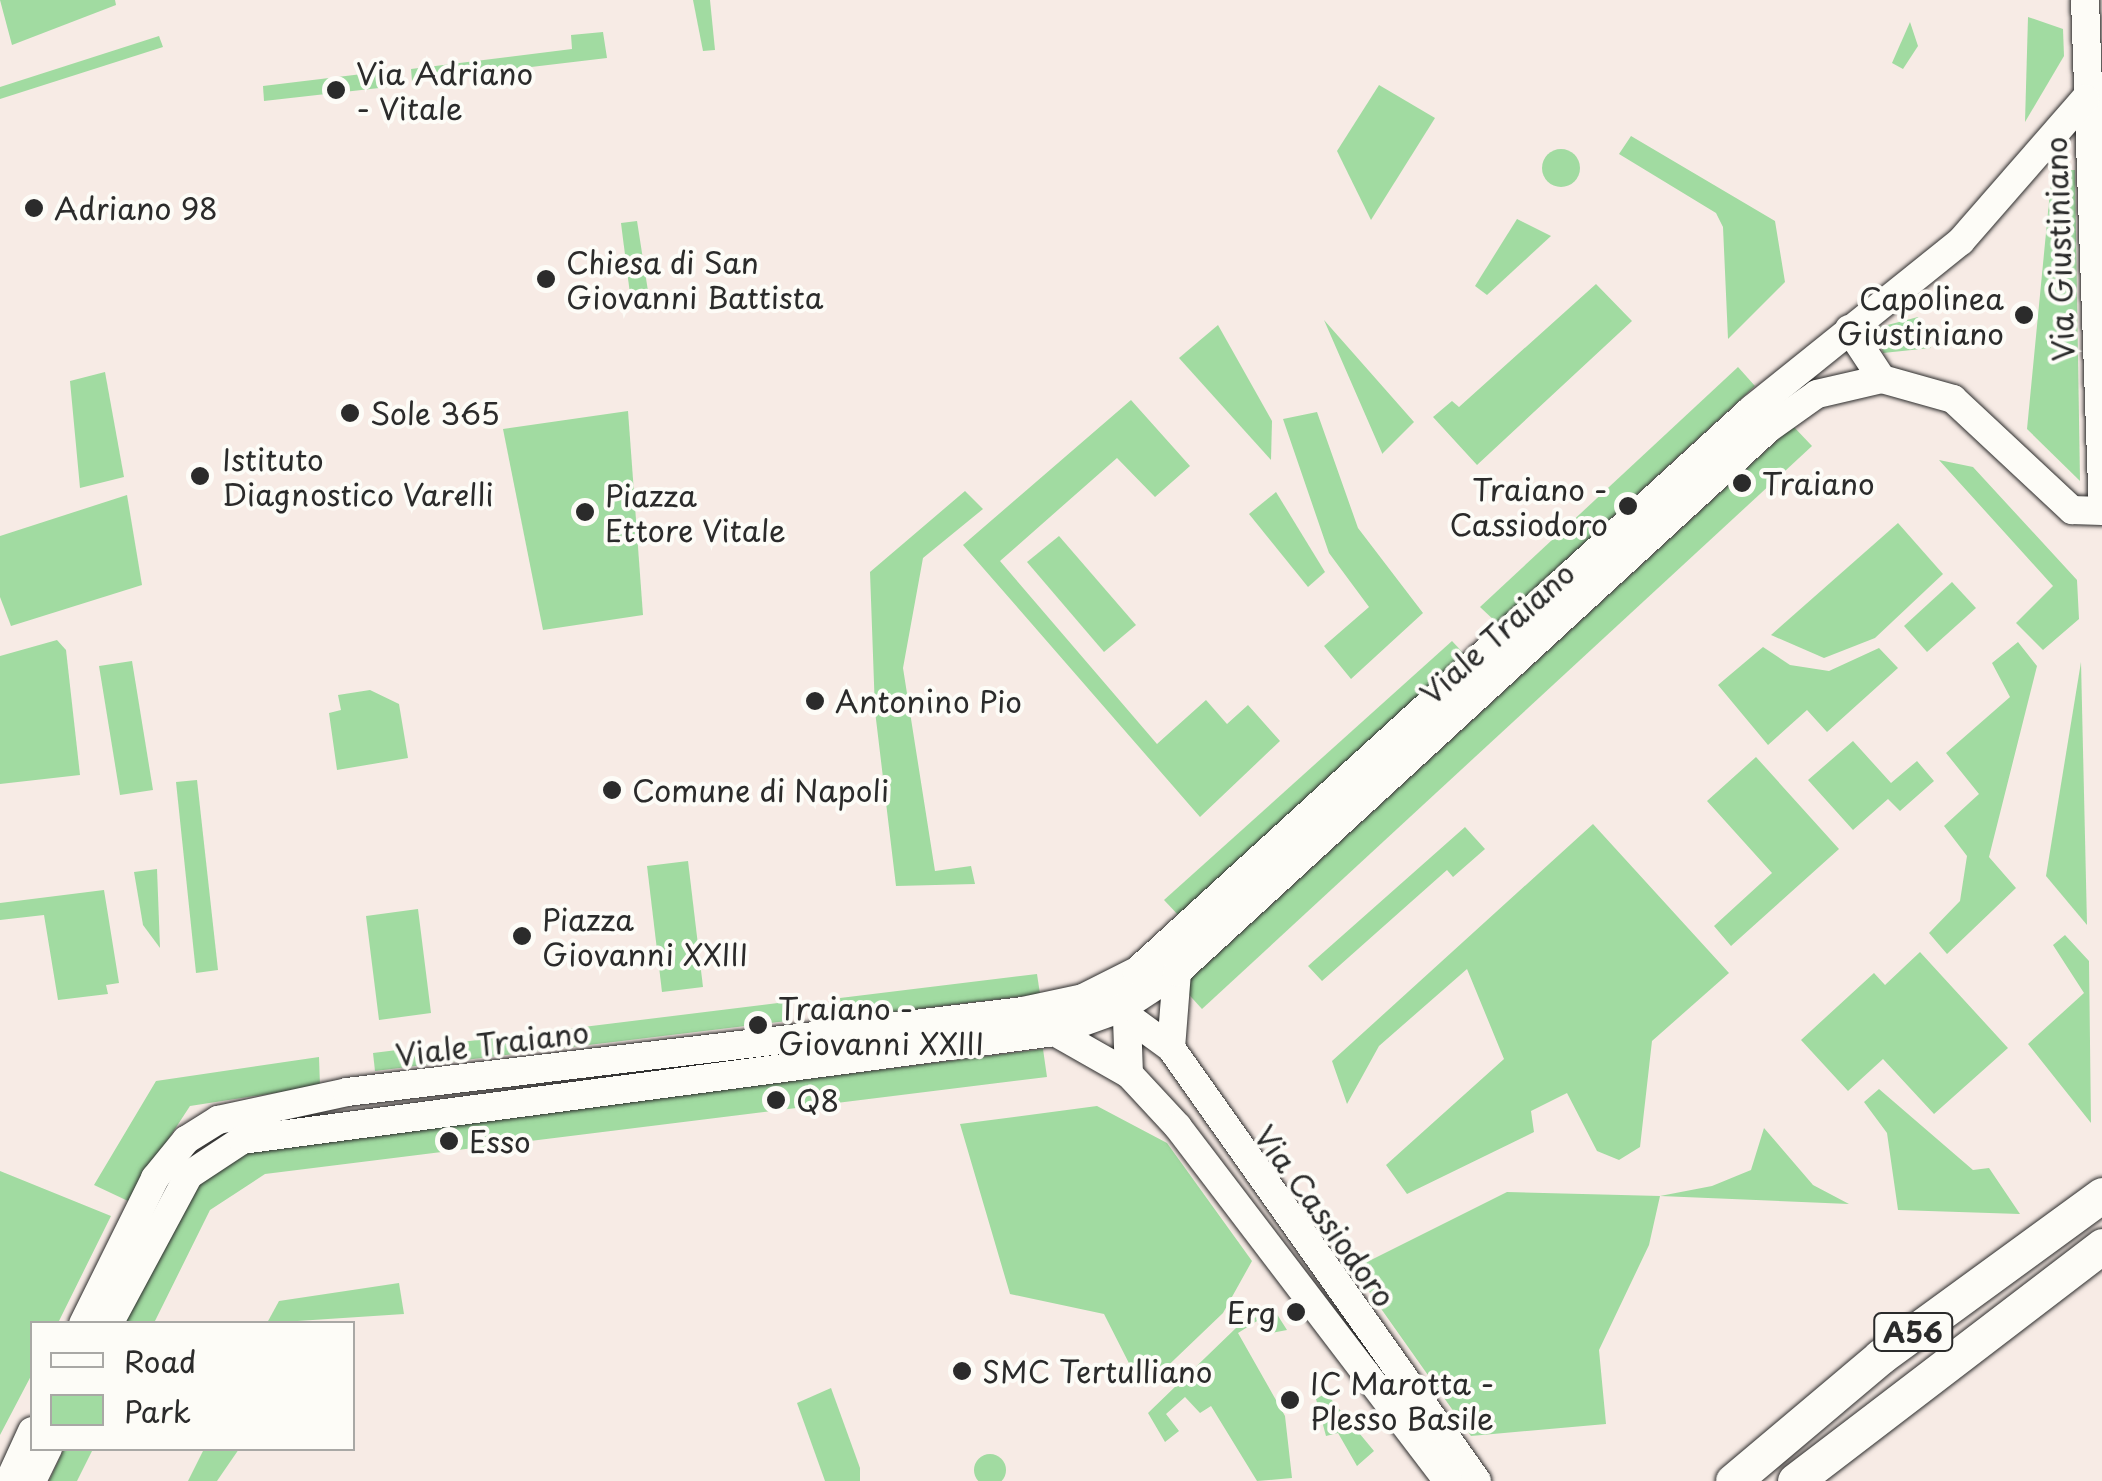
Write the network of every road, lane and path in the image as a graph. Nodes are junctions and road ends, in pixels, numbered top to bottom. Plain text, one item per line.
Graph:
1 (2085, 0) edge
2 (2086, 99) junction
3 (2048, 144) junction
4 (2088, 153) junction
5 (1849, 329) junction
6 (1882, 379) junction
7 (2102, 496) edge
8 (2102, 511) edge
9 (1137, 971) junction
10 (1177, 972) junction
11 (1084, 998) junction
12 (1122, 1008) junction
13 (1055, 1032) junction
14 (1172, 1048) junction
15 (820, 1052) junction
16 (1129, 1074) junction
17 (347, 1092) junction
18 (353, 1125) junction
19 (2102, 1194) edge
20 (2102, 1246) edge
21 (84, 1321) edge
22 (111, 1321) edge
23 (30, 1434) edge
24 (47, 1451) edge
25 (9, 1481) edge
26 (32, 1481) edge
27 (1448, 1481) edge
28 (1476, 1481) edge
29 (1733, 1481) edge
30 (1795, 1481) edge

1 - 2 main road, Via Giustiniano
2 - 3 main road, Viale Traiano
2 - 4 main road, Via Giustiniano
3 - 4 main road
3 - 5 main road, Viale Traiano
4 - 7 main road, Via Giustiniano
5 - 6 main road
5 - 9 main road, Viale Traiano
6 - 8 main road
6 - 10 main road, Viale Traiano
9 - 11 main road
9 - 12 main road
10 - 12 main road, Viale Traiano
10 - 14 main road
11 - 12 main road
11 - 15 main road, Viale Traiano
12 - 13 main road, Viale Traiano
12 - 14 main road, Via Cassiodoro
12 - 16 main road
13 - 15 main road, Viale Traiano
13 - 16 main road, Via Cassiodoro
14 - 28 main road, Via Cassiodoro
15 - 17 main road, Viale Traiano
15 - 18 main road, Viale Traiano
16 - 27 main road, Via Cassiodoro
17 - 18 main road
17 - 21 main road, Viale Traiano
18 - 22 main road, Viale Traiano
19 - 29 highway, A56
20 - 30 highway, A56
23 - 25 main road
24 - 26 main road

